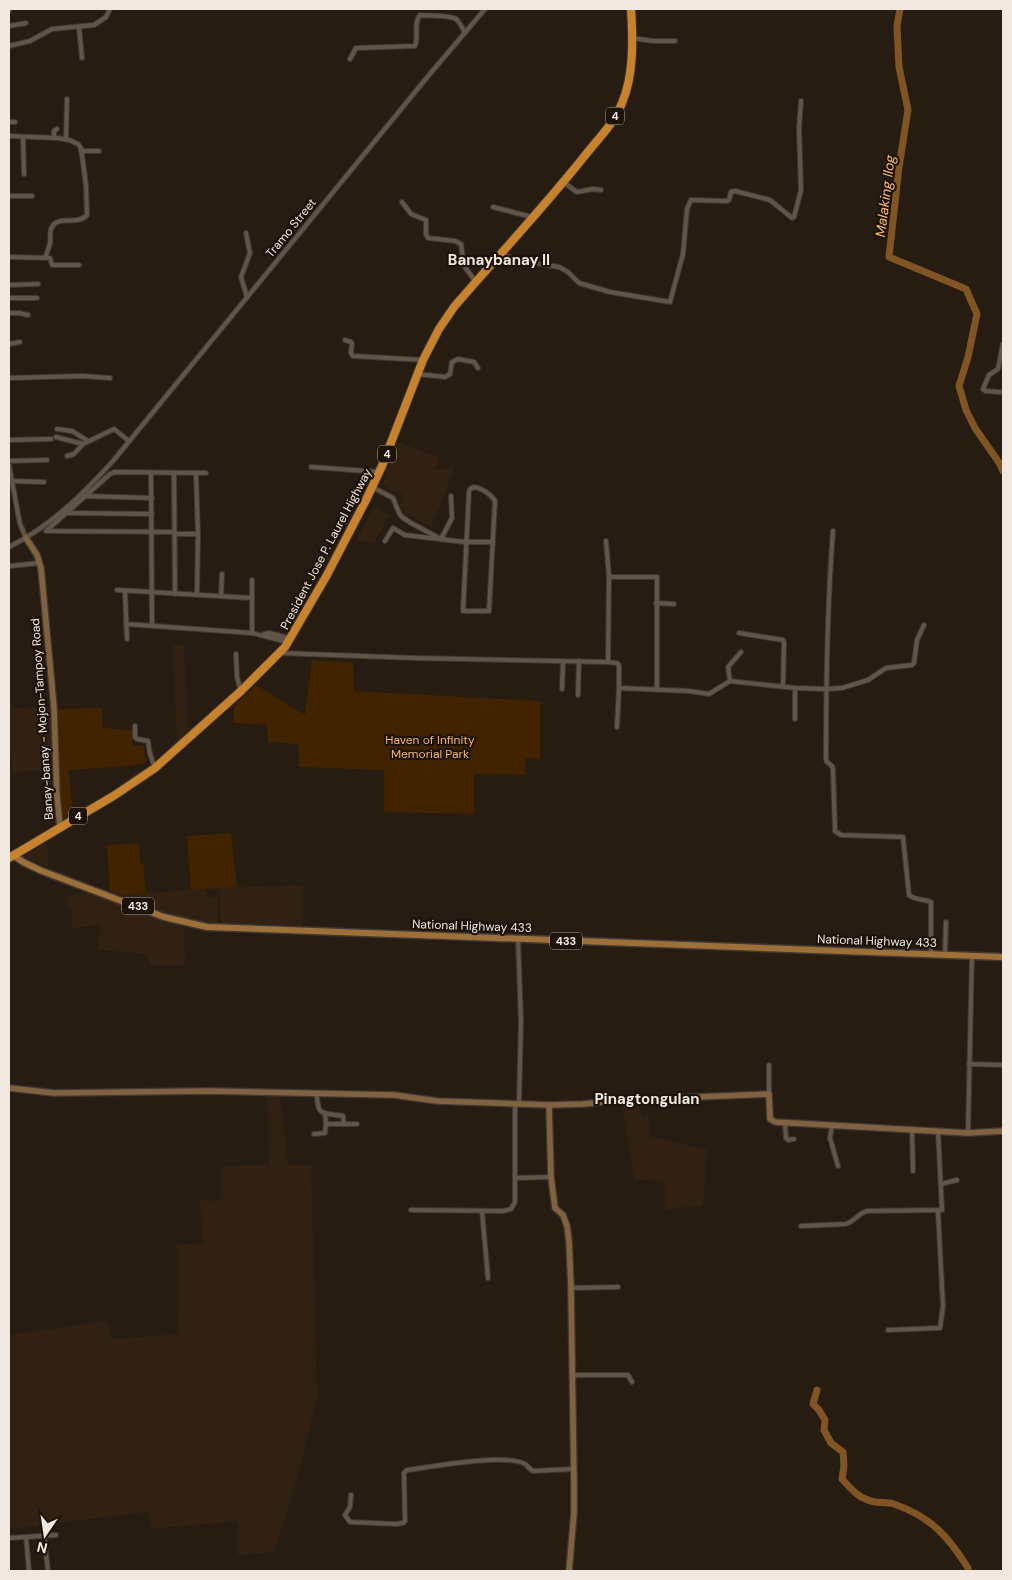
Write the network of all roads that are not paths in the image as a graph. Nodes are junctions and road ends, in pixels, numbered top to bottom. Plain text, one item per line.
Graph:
1 (110, 9) edge
2 (485, 9) edge
3 (631, 9) edge
4 (26, 23) dead end
5 (9, 26) edge
6 (79, 27) junction
7 (465, 32) junction
8 (632, 38) junction
9 (675, 41) dead end
10 (9, 46) edge
11 (82, 58) dead end
12 (350, 59) dead end
13 (67, 99) dead end
14 (801, 101) dead end
15 (9, 122) edge
16 (15, 122) dead end
17 (57, 129) dead end
18 (9, 136) edge
19 (23, 137) junction
20 (54, 138) junction
21 (66, 139) junction
22 (81, 151) junction
23 (99, 151) dead end
24 (24, 174) dead end
25 (564, 182) junction
26 (601, 190) dead end
27 (9, 196) edge
28 (32, 196) dead end
29 (402, 202) dead end
30 (493, 207) dead end
31 (532, 217) junction
32 (246, 233) dead end
33 (500, 254) junction
34 (9, 257) edge
35 (45, 258) junction
36 (79, 265) dead end
37 (476, 282) junction
38 (38, 284) dead end
39 (9, 285) edge
40 (247, 297) junction
41 (9, 298) edge
42 (37, 298) dead end
43 (9, 313) edge
44 (28, 315) dead end
45 (345, 340) dead end
46 (20, 342) dead end
47 (9, 344) edge
48 (1003, 344) edge
49 (423, 360) junction
50 (478, 368) dead end
51 (417, 374) junction
52 (9, 378) edge
53 (110, 378) dead end
54 (1000, 392) dead end
55 (57, 430) dead end
56 (56, 437) dead end
57 (50, 439) dead end
58 (9, 440) edge
59 (88, 441) junction
60 (129, 441) junction
61 (83, 444) junction
62 (67, 456) dead end
63 (47, 460) dead end
64 (9, 461) edge
65 (9, 465) edge
66 (311, 467) dead end
67 (380, 472) junction
68 (151, 473) junction
69 (174, 473) junction
70 (206, 473) dead end
71 (196, 474) junction
72 (12, 482) junction
73 (44, 482) dead end
74 (372, 487) junction
75 (84, 496) junction
76 (451, 496) dead end
77 (152, 498) junction
78 (67, 512) junction
79 (152, 514) junction
80 (833, 531) dead end
81 (152, 533) junction
82 (175, 533) junction
83 (198, 534) junction
84 (26, 538) junction
85 (441, 539) junction
86 (385, 541) dead end
87 (466, 542) junction
88 (493, 542) junction
89 (606, 542) dead end
90 (9, 547) edge
91 (40, 563) junction
92 (10, 566) edge
93 (222, 574) dead end
94 (609, 577) junction
95 (252, 580) dead end
96 (117, 590) dead end
97 (125, 591) junction
98 (153, 592) junction
99 (175, 594) junction
100 (197, 595) junction
101 (221, 596) junction
102 (251, 598) junction
103 (656, 603) junction
104 (674, 604) dead end
105 (126, 624) junction
106 (152, 626) junction
107 (924, 626) dead end
108 (252, 633) junction
109 (739, 633) dead end
110 (127, 639) dead end
111 (289, 640) junction
112 (740, 652) dead end
113 (280, 653) junction
114 (236, 654) dead end
115 (563, 661) junction
116 (579, 661) junction
117 (608, 662) junction
118 (730, 681) junction
119 (783, 686) junction
120 (618, 688) junction
121 (795, 688) junction
122 (562, 689) dead end
123 (826, 689) junction
124 (657, 690) junction
125 (241, 691) junction
126 (578, 695) dead end
127 (795, 719) dead end
128 (135, 726) dead end
129 (616, 727) dead end
130 (155, 768) junction
131 (60, 827) junction
132 (11, 856) edge
133 (946, 922) dead end
134 (518, 939) junction
135 (931, 954) junction
136 (945, 955) junction
137 (972, 955) junction
138 (1003, 957) edge
139 (969, 1064) junction
140 (769, 1065) dead end
141 (1003, 1065) edge
142 (9, 1088) edge
143 (317, 1093) junction
144 (769, 1094) junction
145 (517, 1104) junction
146 (548, 1105) junction
147 (325, 1114) junction
148 (784, 1123) junction
149 (326, 1124) junction
150 (344, 1124) junction
151 (358, 1124) dead end
152 (832, 1125) junction
153 (912, 1130) junction
154 (938, 1131) junction
155 (1003, 1131) edge
156 (968, 1133) junction
157 (314, 1134) dead end
158 (794, 1139) dead end
159 (838, 1166) dead end
160 (913, 1171) dead end
161 (552, 1177) junction
162 (515, 1178) junction
163 (956, 1180) dead end
164 (941, 1184) junction
165 (411, 1210) dead end
166 (482, 1211) junction
167 (938, 1211) junction
168 (801, 1226) dead end
169 (488, 1278) dead end
170 (618, 1287) dead end
171 (571, 1288) junction
172 (888, 1330) dead end
173 (573, 1375) junction
174 (632, 1382) dead end
175 (574, 1470) junction
176 (351, 1496) dead end
177 (56, 1535) dead end
178 (44, 1536) junction
179 (26, 1537) junction
180 (9, 1538) edge
181 (29, 1571) edge
182 (48, 1571) edge
183 (569, 1571) edge

1 - 6 street
2 - 7 street, Tramo Street
3 - 8 highway, President Jose P. Laurel Highway / 4
4 - 5 street
6 - 10 street
6 - 11 street
7 - 12 street
7 - 40 street, Tramo Street
8 - 9 street
8 - 25 highway, President Jose P. Laurel Highway / 4
13 - 21 street
14 - 33 street
15 - 16 street
17 - 20 street
18 - 19 street
19 - 20 street
19 - 24 street
20 - 21 street
21 - 22 street
22 - 23 street
22 - 35 street
25 - 26 street
25 - 31 highway, President Jose P. Laurel Highway / 4
27 - 28 street
29 - 37 street
30 - 31 street
31 - 33 highway, President Jose P. Laurel Highway / 4
32 - 40 street
33 - 37 highway, President Jose P. Laurel Highway / 4
34 - 35 street
35 - 36 street
37 - 49 highway, President Jose P. Laurel Highway / 4
38 - 39 street
40 - 60 street, Tramo Street
41 - 42 street
43 - 44 street
45 - 49 street
46 - 47 street
48 - 54 street
49 - 51 highway, President Jose P. Laurel Highway / 4
50 - 51 street
51 - 67 highway, President Jose P. Laurel Highway / 4
52 - 53 street
55 - 59 street
56 - 61 street
57 - 58 street
59 - 60 street
59 - 61 street
60 - 84 street, Tramo Street
61 - 62 street
63 - 64 street
65 - 72 street, Banay-banay - Mojon-Tampoy Road
66 - 67 street
67 - 74 highway, President Jose P. Laurel Highway / 4
68 - 69 street
68 - 75 street
68 - 77 street
69 - 71 street
69 - 82 street
70 - 71 street
71 - 83 street
72 - 73 street
72 - 84 street, Banay-banay - Mojon-Tampoy Road
74 - 85 street
74 - 111 highway, President Jose P. Laurel Highway / 4
75 - 77 street
75 - 78 street
76 - 85 street
77 - 79 street
78 - 79 street
78 - 81 street
79 - 81 street
80 - 123 street
81 - 82 street
81 - 98 street
82 - 83 street
82 - 99 street
83 - 100 street
84 - 90 street, Tramo Street
84 - 91 street, Banay-banay - Mojon-Tampoy Road
85 - 86 street
85 - 87 street
87 - 88 street
87 - 88 street
87 - 88 street
89 - 94 street
91 - 92 street
91 - 131 street, Banay-banay - Mojon-Tampoy Road
93 - 101 street
94 - 103 street
94 - 117 street
95 - 102 street
96 - 97 street
97 - 98 street
97 - 105 street
98 - 99 street
98 - 106 street
99 - 100 street
100 - 101 street
101 - 102 street
102 - 108 street
103 - 104 street
103 - 124 street
105 - 106 street
105 - 110 street
106 - 108 street
107 - 123 street
108 - 111 street
109 - 119 street
111 - 113 highway, President Jose P. Laurel Highway / 4
112 - 118 street
113 - 115 street
113 - 125 highway, President Jose P. Laurel Highway / 4
114 - 125 street
115 - 116 street
115 - 122 street
116 - 117 street
116 - 126 street
117 - 120 street
118 - 119 street
118 - 124 street
119 - 121 street
120 - 124 street
120 - 129 street
121 - 123 street
121 - 127 street
123 - 135 street
125 - 130 highway, President Jose P. Laurel Highway / 4
128 - 130 street
130 - 131 highway, President Jose P. Laurel Highway / 4
131 - 132 highway, President Jose P. Laurel Highway / 4
132 - 134 main road, National Highway 433 / 433
133 - 136 street
134 - 135 main road, National Highway 433 / 433
134 - 145 street
135 - 136 main road, National Highway 433 / 433
136 - 137 main road, National Highway 433 / 433
137 - 138 main road, National Highway 433 / 433
137 - 139 street
139 - 141 street
139 - 156 street
140 - 144 street
142 - 143 street
143 - 145 street
143 - 147 street
144 - 146 street
144 - 148 street
145 - 146 street
145 - 162 street
146 - 161 street
147 - 149 street
147 - 150 street
148 - 152 street
148 - 158 street
149 - 150 street
149 - 157 street
150 - 151 street
152 - 153 street
152 - 159 street
153 - 154 street
153 - 160 street
154 - 156 street
154 - 164 street
155 - 156 street
161 - 162 street
161 - 171 street
162 - 166 street
163 - 164 street
164 - 167 street
165 - 166 street
166 - 169 street
167 - 168 street
167 - 172 street
170 - 171 street
171 - 173 street
173 - 174 street
173 - 175 street
175 - 176 street
175 - 183 street
177 - 178 street
178 - 179 street
178 - 182 street
179 - 180 street
179 - 181 street

